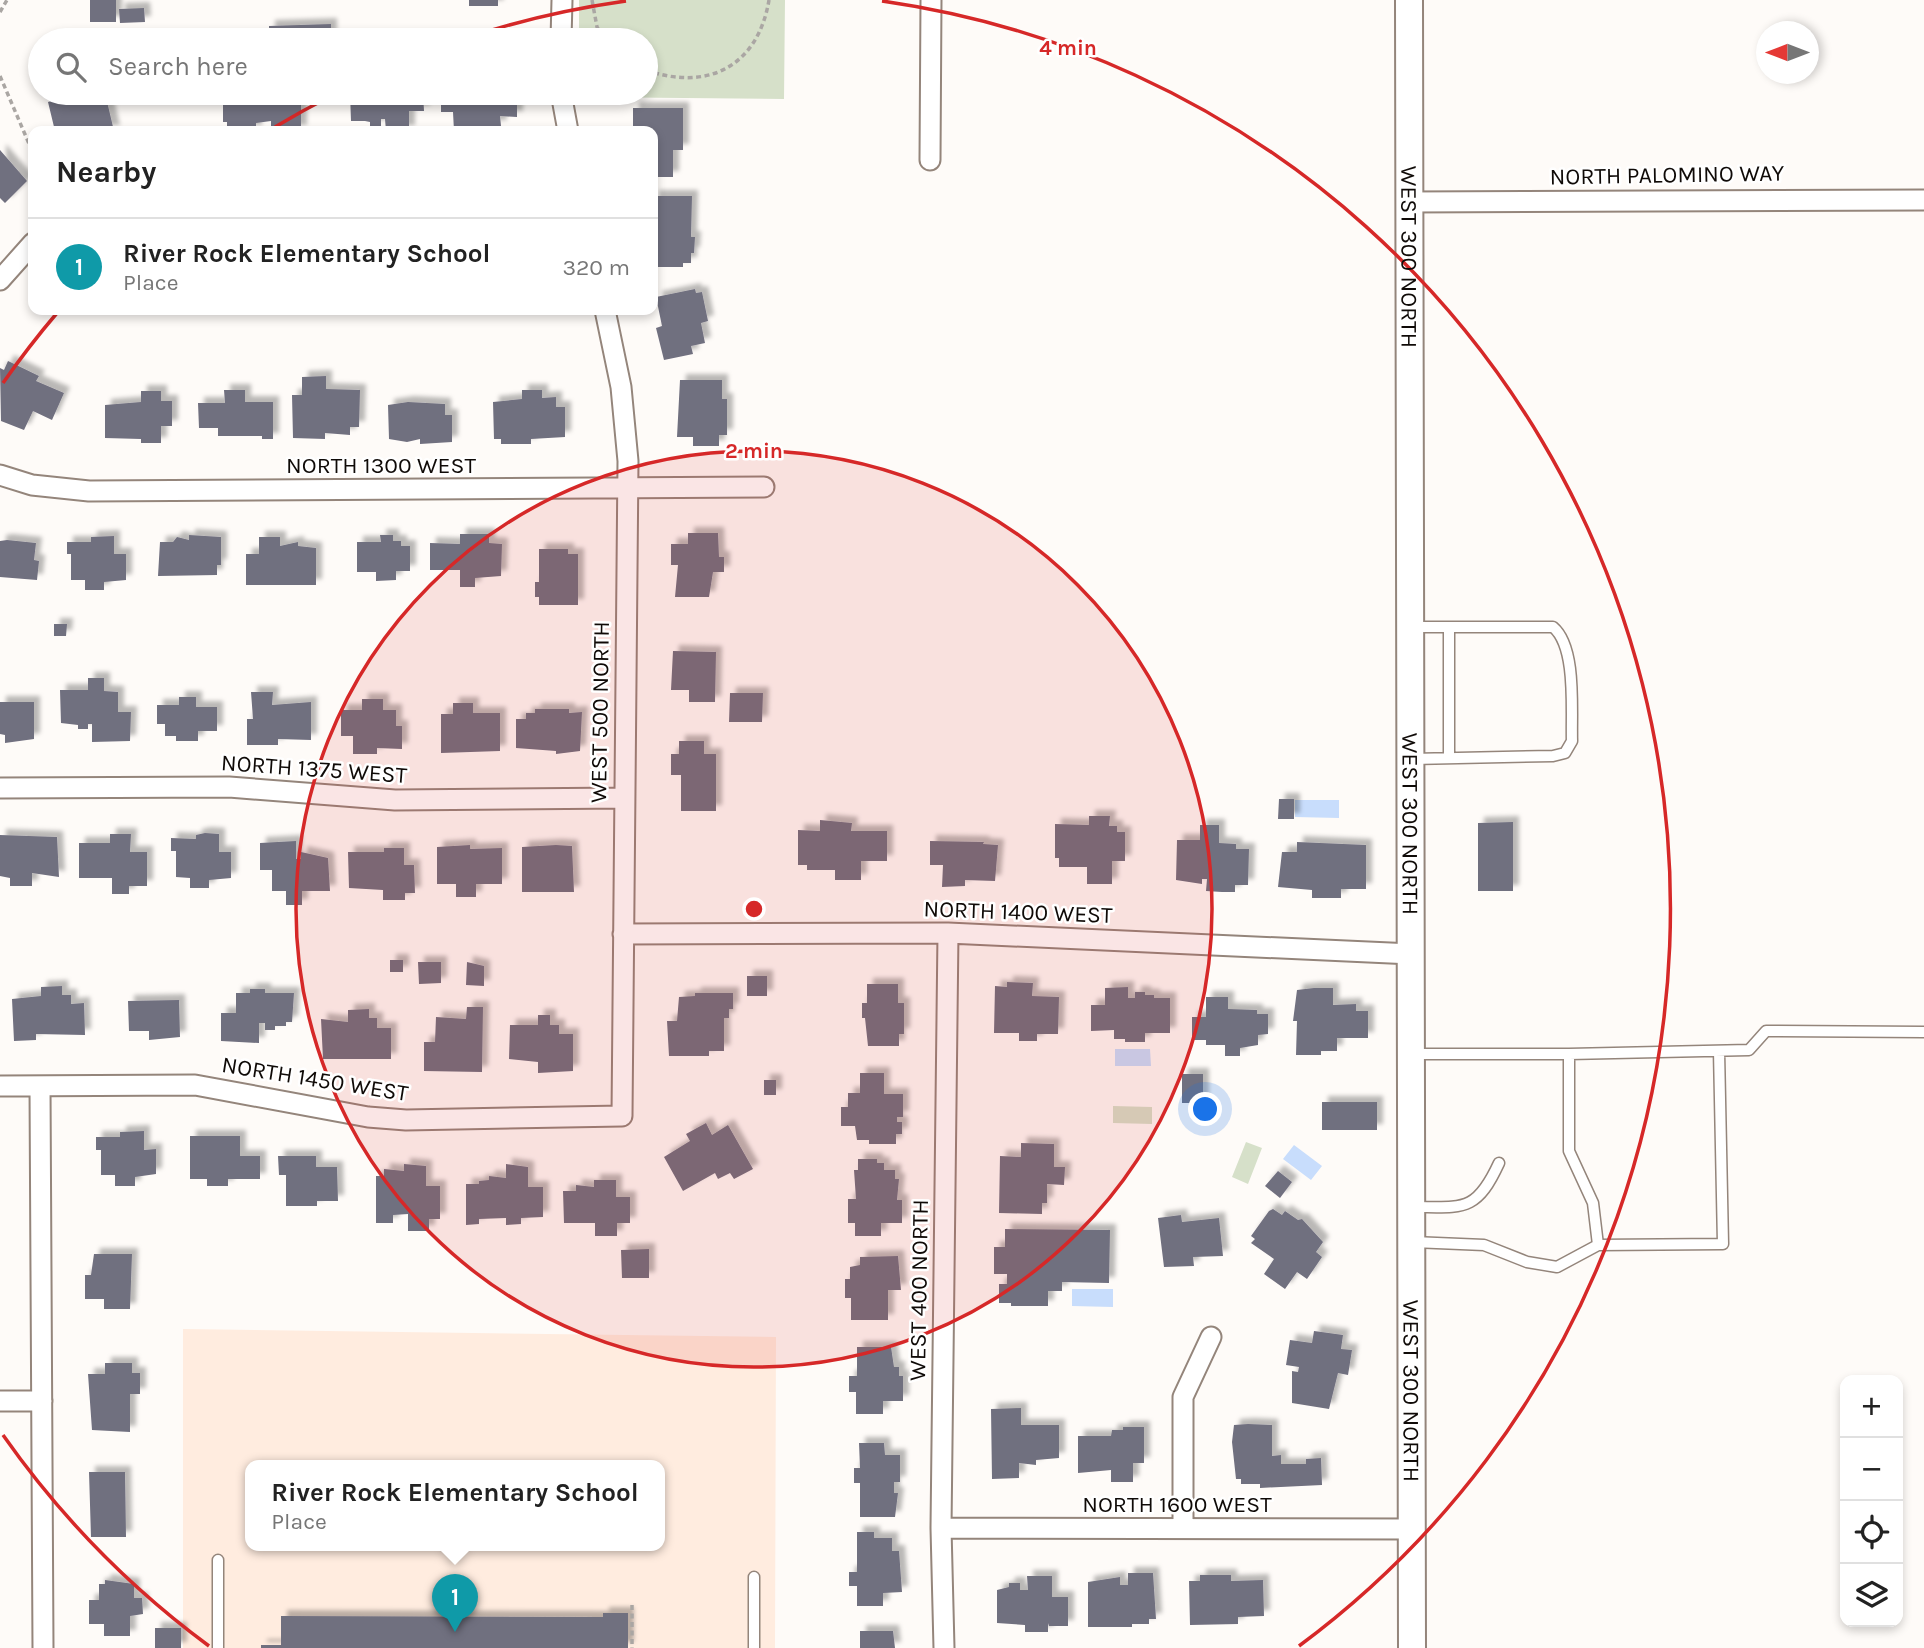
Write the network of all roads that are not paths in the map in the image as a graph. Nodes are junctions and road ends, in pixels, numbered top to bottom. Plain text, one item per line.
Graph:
1 (562, 0) edge
2 (931, 0) edge
3 (1409, 0) edge
4 (561, 28) edge
5 (563, 105) edge
6 (567, 126) edge
7 (930, 160) dead end
8 (1924, 200) edge
9 (1410, 202) junction
10 (28, 249) edge
11 (0, 280) edge
12 (606, 315) edge
13 (0, 475) edge
14 (764, 487) dead end
15 (628, 489) junction
16 (1449, 626) junction
17 (1411, 627) junction
18 (1449, 758) junction
19 (1412, 759) junction
20 (0, 788) edge
21 (624, 798) junction
22 (948, 933) junction
23 (623, 934) junction
24 (1412, 954) junction
25 (1924, 1032) edge
26 (1719, 1051) junction
27 (1412, 1054) junction
28 (1569, 1054) junction
29 (0, 1086) edge
30 (40, 1086) junction
31 (622, 1116) joint
32 (1499, 1163) dead end
33 (1412, 1207) junction
34 (1412, 1242) junction
35 (1598, 1245) junction
36 (1211, 1337) dead end
37 (0, 1401) edge
38 (42, 1401) junction
39 (941, 1528) junction
40 (1183, 1528) junction
41 (1412, 1529) junction
42 (218, 1560) dead end
43 (754, 1577) dead end
44 (43, 1648) edge
45 (218, 1648) edge
46 (754, 1648) edge
47 (944, 1648) edge
48 (1412, 1648) edge

1 - 4 street
2 - 7 street
3 - 9 street, WEST 300 NORTH
5 - 6 street
8 - 9 street, NORTH PALOMINO WAY
9 - 17 street, WEST 300 NORTH
10 - 11 street
12 - 15 street, WEST 500 NORTH
13 - 15 street, NORTH 1300 WEST
14 - 15 street, NORTH 1300 WEST
15 - 21 street, WEST 500 NORTH
16 - 17 lane
16 - 18 lane
16 - 18 lane
17 - 19 street, WEST 300 NORTH
18 - 19 lane
19 - 24 street, WEST 300 NORTH
20 - 21 street, NORTH 1375 WEST
21 - 23 street, WEST 500 NORTH
22 - 23 street, NORTH 1400 WEST
22 - 24 street, NORTH 1400 WEST
22 - 39 street, WEST 400 NORTH
23 - 31 street, WEST 500 NORTH
24 - 27 street, WEST 300 NORTH
25 - 26 lane
26 - 28 lane
26 - 35 lane
27 - 28 lane
27 - 33 street, WEST 300 NORTH
28 - 35 lane
29 - 30 street, NORTH 1450 WEST
30 - 31 street, NORTH 1450 WEST
30 - 38 street
32 - 33 lane
33 - 34 street, WEST 300 NORTH
34 - 35 lane
34 - 41 street, WEST 300 NORTH
36 - 40 street
37 - 38 street
38 - 44 street
39 - 40 street, NORTH 1600 WEST
39 - 47 street, WEST 400 NORTH
40 - 41 street, NORTH 1600 WEST
41 - 48 street, WEST 300 NORTH
42 - 45 lane
43 - 46 lane

